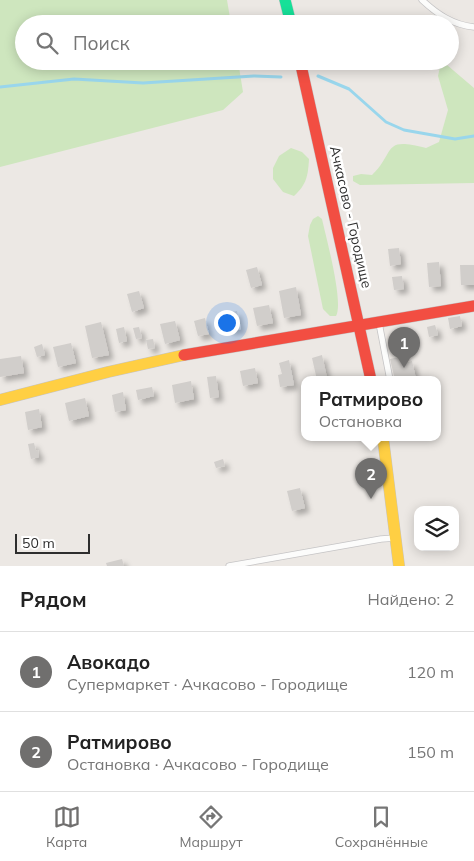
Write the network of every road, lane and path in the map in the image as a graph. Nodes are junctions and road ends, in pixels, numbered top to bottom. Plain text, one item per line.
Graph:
1 (285, 0) edge
2 (422, 0) edge
3 (289, 15) edge
4 (438, 15) edge
5 (459, 23) edge
6 (474, 27) edge
7 (302, 70) edge
8 (474, 306) edge
9 (379, 323) junction
10 (360, 326) junction
11 (370, 376) edge
12 (389, 376) edge
13 (0, 400) edge
14 (383, 441) edge
15 (397, 538) junction
16 (230, 566) edge
17 (399, 566) edge

1 - 3 street
2 - 4 lane
5 - 6 lane
7 - 10 street, Ачкасово - Городище
8 - 9 street
9 - 10 street
9 - 12 lane
10 - 11 street, Ачкасово - Городище
10 - 13 street
14 - 15 street
15 - 16 lane
15 - 17 street

